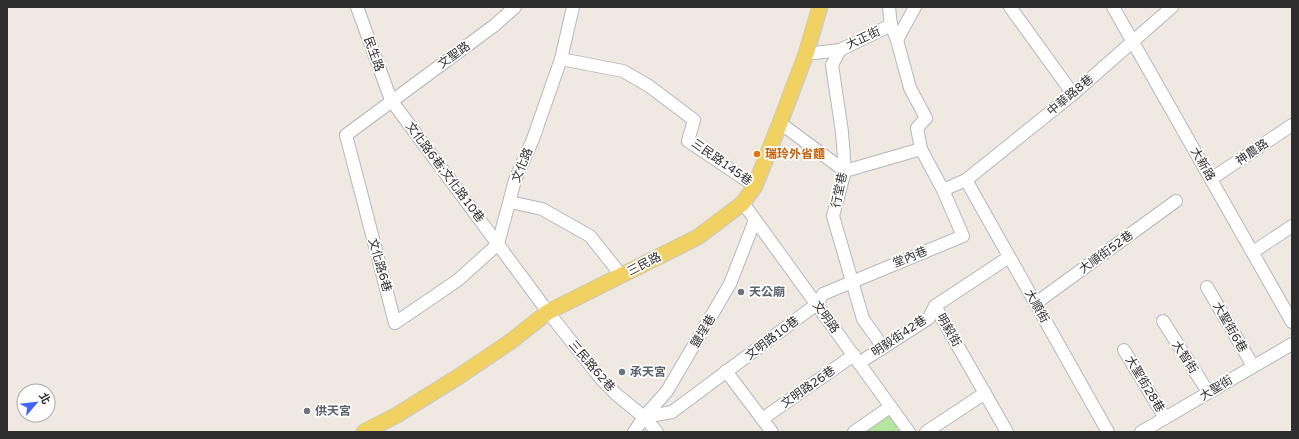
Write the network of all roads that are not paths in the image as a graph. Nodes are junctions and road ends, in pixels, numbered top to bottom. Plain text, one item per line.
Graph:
1 (356, 7) edge
2 (514, 7) edge
3 (573, 7) edge
4 (820, 7) edge
5 (889, 7) edge
6 (915, 7) edge
7 (1010, 7) edge
8 (1114, 7) edge
9 (1172, 7) edge
10 (891, 25) junction
11 (898, 40) junction
12 (1133, 40) junction
13 (840, 50) junction
14 (806, 54) junction
15 (562, 59) junction
16 (1073, 94) junction
17 (391, 100) junction
18 (780, 123) junction
19 (1292, 125) edge
20 (921, 149) junction
21 (845, 170) junction
22 (1211, 179) junction
23 (966, 180) junction
24 (755, 186) junction
25 (943, 190) junction
26 (1176, 201) dead end
27 (510, 202) junction
28 (743, 203) junction
29 (755, 220) junction
30 (1292, 226) edge
31 (498, 244) junction
32 (1253, 252) junction
33 (1009, 257) junction
34 (621, 275) junction
35 (852, 280) junction
36 (1207, 287) dead end
37 (1036, 303) junction
38 (817, 304) junction
39 (935, 306) junction
40 (548, 312) junction
41 (1163, 321) dead end
42 (1292, 322) edge
43 (1292, 344) edge
44 (883, 347) junction
45 (1124, 350) dead end
46 (856, 359) junction
47 (1253, 366) junction
48 (726, 371) junction
49 (1208, 392) junction
50 (985, 393) junction
51 (890, 407) junction
52 (644, 417) junction
53 (1165, 418) junction
54 (762, 419) junction
55 (364, 432) edge
56 (634, 432) edge
57 (657, 432) edge
58 (772, 432) edge
59 (854, 432) edge
60 (909, 432) edge
61 (926, 432) edge
62 (1007, 432) edge
63 (1108, 432) edge
64 (1141, 432) edge

1 - 17 street, 民生路
2 - 17 street, 文聖路
3 - 15 street, 文化路
4 - 14 main road, 三民路
5 - 10 street
6 - 11 street, 大正街
7 - 16 street
8 - 12 street, 大新路
9 - 12 street, 中華路8巷
10 - 11 street, 大正街
10 - 13 street, 大正街
11 - 20 street
12 - 16 street, 中華路8巷
12 - 22 street, 大新路
13 - 14 street, 大正街
13 - 21 street, 行堂巷
14 - 18 main road, 三民路
15 - 24 street, 三民路145巷
15 - 27 street, 文化路
16 - 23 street, 中華路8巷
17 - 31 street, 文化路6巷;文化路10巷
17 - 31 street, 文化路6巷
18 - 21 street
18 - 24 main road, 三民路
19 - 22 street, 神農路
20 - 21 street
20 - 25 street
21 - 35 street, 行堂巷
22 - 32 street, 大新路
23 - 25 street, 中華路8巷
23 - 33 street, 大順街
24 - 28 main road, 三民路
25 - 35 street, 堂內巷
26 - 37 street, 大順街52巷
27 - 31 street, 文化路
27 - 34 street
28 - 29 street, 文明路
28 - 34 main road, 三民路
29 - 38 street, 文明路
29 - 52 street, 鹽埕巷
30 - 32 street
31 - 40 street
32 - 42 street, 大新路
33 - 37 street, 大順街
33 - 39 street, 明毅街
34 - 40 main road, 三民路
35 - 38 street, 堂內巷
35 - 44 street, 行堂巷
36 - 47 street, 大聖街6巷
37 - 63 street, 大順街
38 - 46 street, 文明路
38 - 48 street, 文明路10巷
39 - 44 street, 明毅街42巷
39 - 50 street, 明毅街
40 - 52 street, 三民路62巷
40 - 55 main road, 三民路
41 - 49 street, 大智街
43 - 47 street, 大聖街
44 - 46 street, 明毅街42巷
45 - 53 street, 大聖街28巷
46 - 51 street, 文明路
46 - 54 street, 文明路26巷
47 - 49 street, 大聖街
48 - 52 street, 文明路10巷
48 - 54 street
49 - 53 street, 大聖街
50 - 61 street
50 - 62 street, 明毅街
51 - 59 street
51 - 60 street, 文明路
52 - 56 street, 鹽埕巷
52 - 57 street, 三民路62巷
53 - 64 street, 大聖街
54 - 58 street

